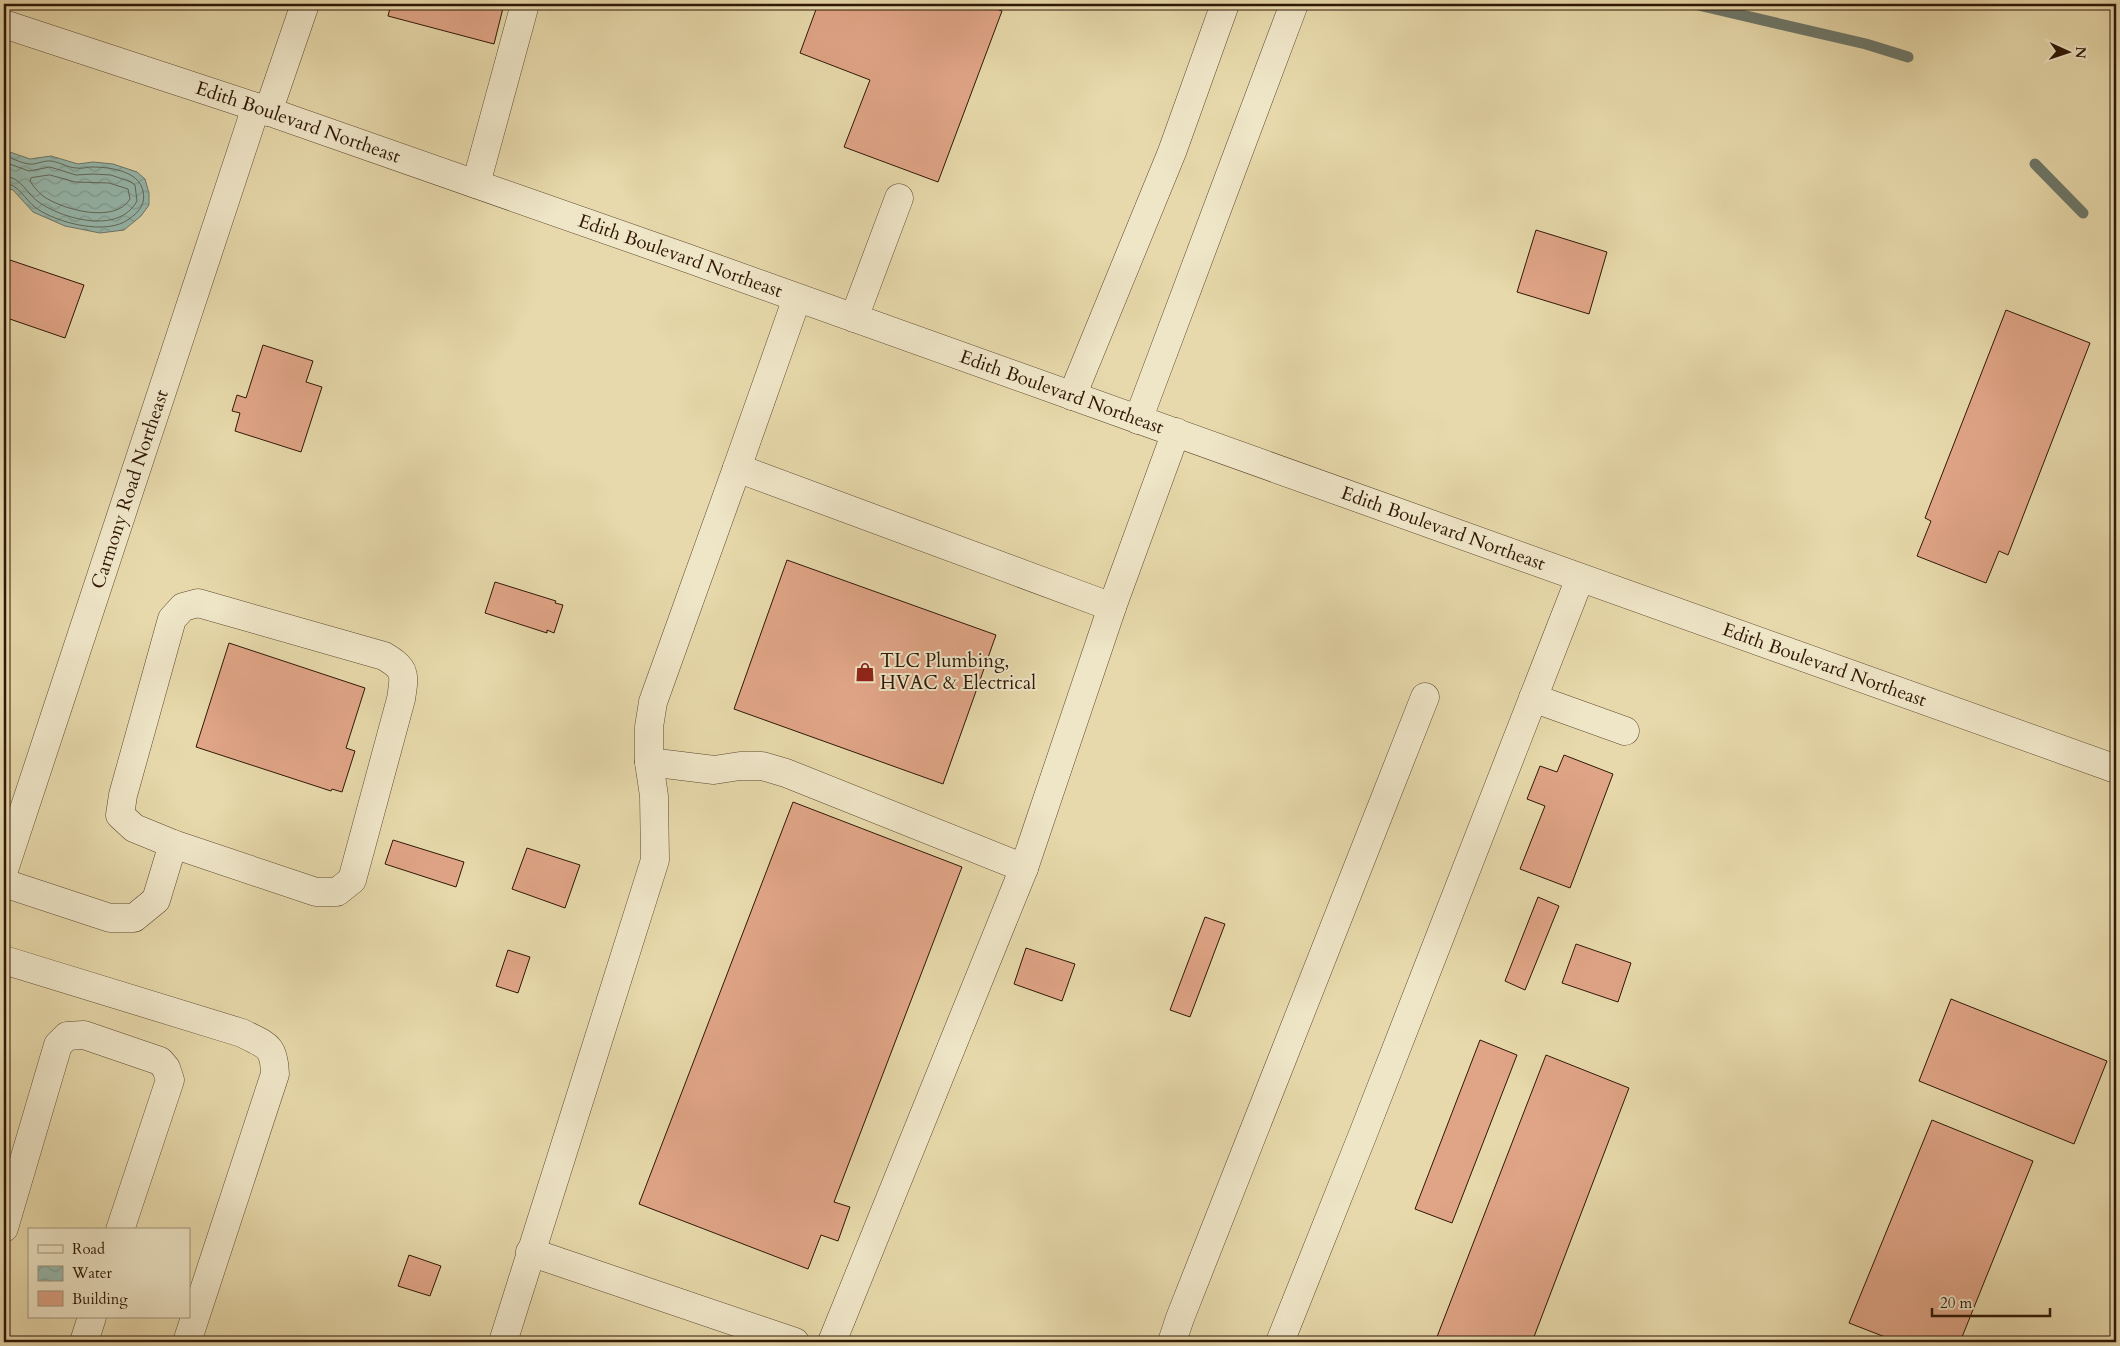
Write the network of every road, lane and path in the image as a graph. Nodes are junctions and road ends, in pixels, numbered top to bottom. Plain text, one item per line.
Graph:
1 (305, 4) edge
2 (525, 4) edge
3 (1225, 4) edge
4 (1294, 4) edge
5 (4, 24) edge
6 (262, 110) junction
7 (476, 184) junction
8 (899, 198) dead end
9 (797, 298) junction
10 (854, 318) junction
11 (1072, 396) junction
12 (1138, 420) junction
13 (1176, 432) junction
14 (737, 468) junction
15 (1580, 578) junction
16 (1112, 606) junction
17 (1425, 697) dead end
18 (1533, 698) junction
19 (1625, 731) dead end
20 (649, 762) junction
21 (2116, 769) edge
22 (173, 844) junction
23 (1024, 868) junction
24 (4, 870) edge
25 (4, 883) edge
26 (4, 960) edge
27 (4, 1228) edge
28 (121, 1228) edge
29 (530, 1252) junction
30 (92, 1318) edge
31 (84, 1342) edge
32 (187, 1342) edge
33 (503, 1342) edge
34 (795, 1342) edge
35 (832, 1342) edge
36 (1172, 1342) edge
37 (1280, 1342) edge

1 - 6 street, Carmony Road Northeast
2 - 7 street
3 - 11 street
4 - 12 street
5 - 6 street, Edith Boulevard Northeast
6 - 7 street, Edith Boulevard Northeast
6 - 24 street, Carmony Road Northeast
7 - 9 street, Edith Boulevard Northeast
8 - 10 street
9 - 10 street, Edith Boulevard Northeast
9 - 14 street
10 - 11 street, Edith Boulevard Northeast
11 - 12 street, Edith Boulevard Northeast
12 - 13 street, Edith Boulevard Northeast
13 - 15 street, Edith Boulevard Northeast
13 - 16 street
14 - 16 street
14 - 20 street
15 - 18 street
15 - 21 street, Edith Boulevard Northeast
16 - 23 street
17 - 36 street
18 - 19 street
18 - 37 street
20 - 23 street
20 - 29 street
22 - 22 street
22 - 25 street
23 - 35 street
26 - 32 street
27 - 28 street
29 - 33 street
29 - 34 street
30 - 31 street

